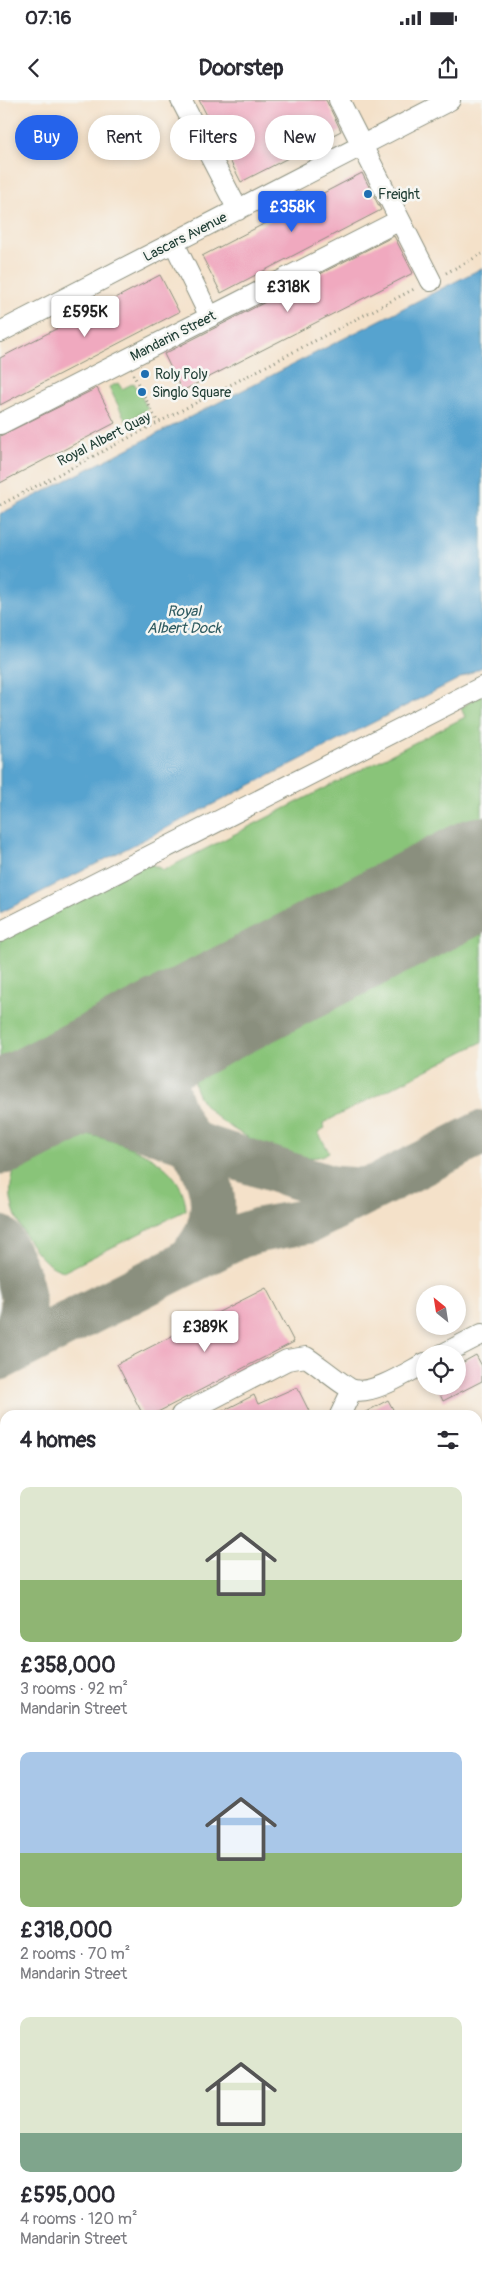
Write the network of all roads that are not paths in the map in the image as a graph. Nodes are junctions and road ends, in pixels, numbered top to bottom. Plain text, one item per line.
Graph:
1 (181, 100) edge
2 (338, 100) edge
3 (450, 100) edge
4 (362, 146) junction
5 (238, 210) junction
6 (400, 220) junction
7 (174, 243) junction
8 (437, 278) road end
9 (210, 317) junction
10 (0, 332) edge
11 (0, 424) edge
12 (482, 687) edge
13 (0, 932) edge
14 (482, 1334) edge
15 (461, 1345) edge
16 (416, 1368) edge
17 (352, 1390) junction
18 (191, 1410) edge
19 (342, 1410) edge

1 - 5 street
2 - 4 street
3 - 4 street, Lascars Avenue
4 - 5 street, Lascars Avenue
4 - 6 street
5 - 7 street, Lascars Avenue
6 - 8 street
6 - 9 street, Mandarin Street
7 - 9 street
7 - 10 street, Lascars Avenue
9 - 11 street, Mandarin Street
12 - 13 street
14 - 15 street
16 - 17 street
17 - 18 street
17 - 19 street

